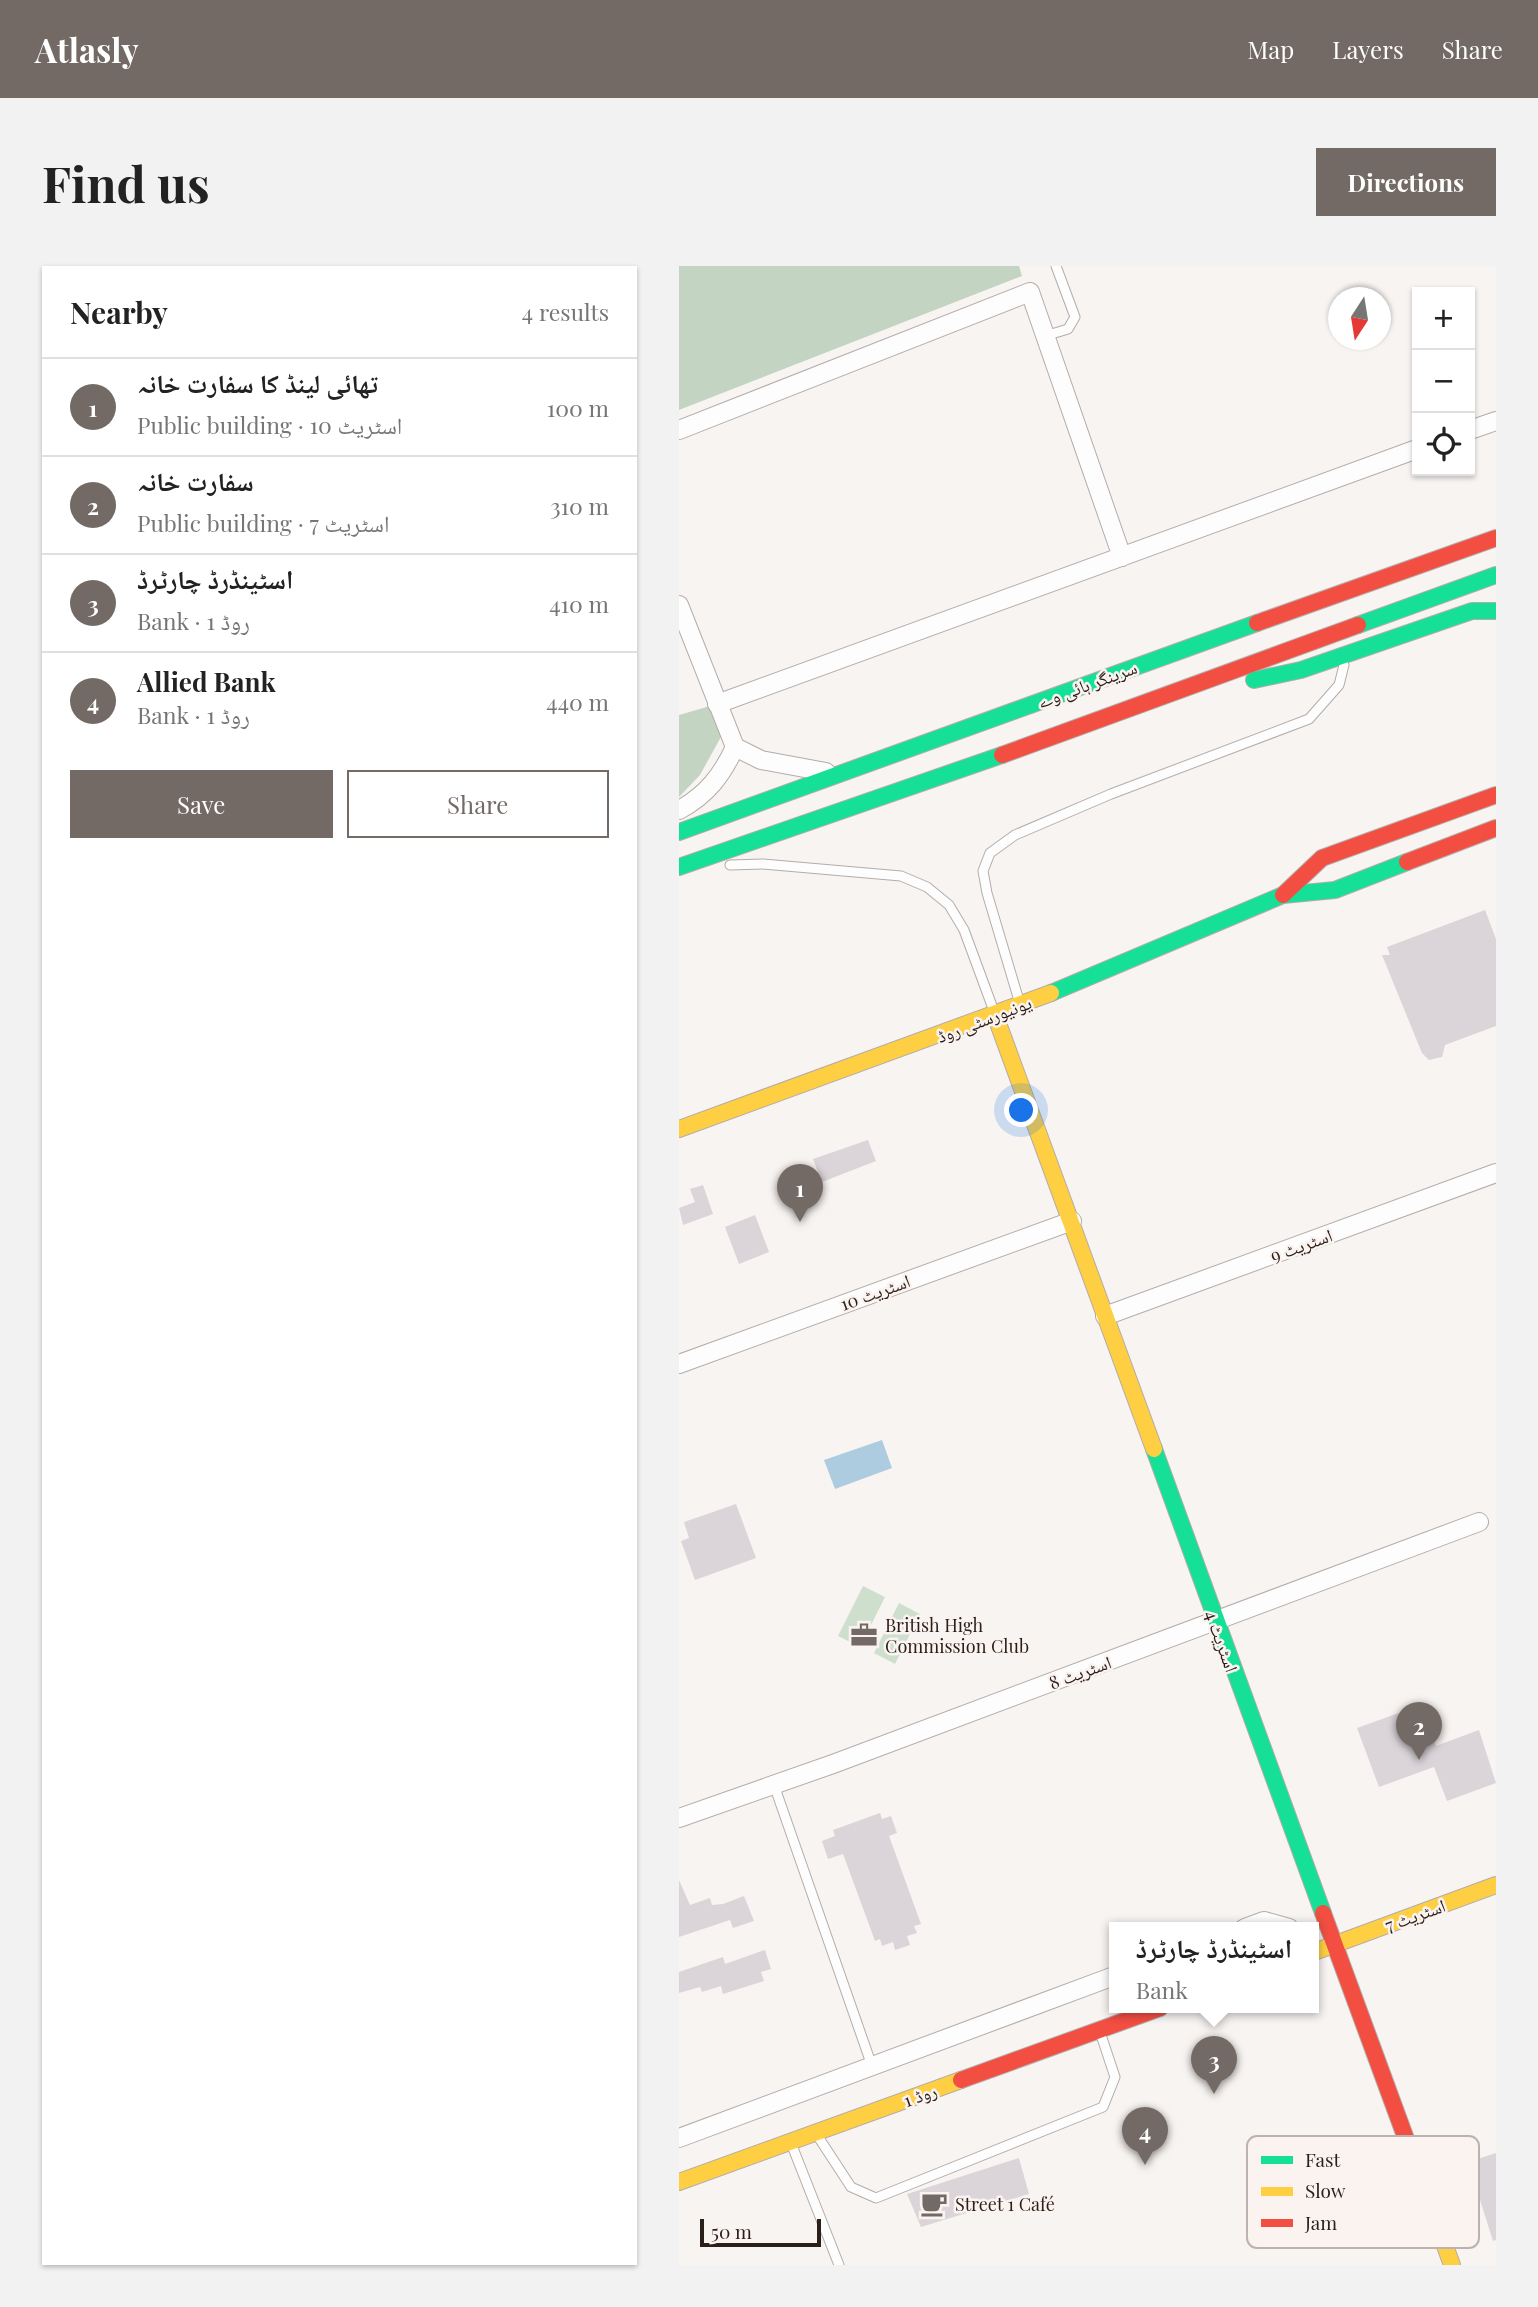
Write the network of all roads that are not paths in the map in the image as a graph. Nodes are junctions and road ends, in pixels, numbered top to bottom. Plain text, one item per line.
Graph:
1 (1056, 266) edge
2 (1045, 337) junction
3 (1496, 421) edge
4 (1475, 428) edge
5 (679, 430) edge
6 (1412, 451) edge
7 (1496, 538) edge
8 (1122, 557) junction
9 (1496, 575) edge
10 (679, 605) edge
11 (1496, 611) edge
12 (1346, 654) junction
13 (1197, 683) junction
14 (717, 704) junction
15 (735, 747) junction
16 (834, 774) junction
17 (1496, 796) edge
18 (679, 810) edge
19 (1496, 828) edge
20 (679, 832) edge
21 (679, 868) edge
22 (1283, 895) junction
23 (1020, 1006) junction
24 (995, 1015) junction
25 (679, 1129) edge
26 (1496, 1173) edge
27 (1072, 1221) junction
28 (1105, 1316) junction
29 (679, 1364) edge
30 (1479, 1522) dead end
31 (1215, 1622) junction
32 (774, 1785) junction
33 (679, 1818) edge
34 (1496, 1885) edge
35 (1334, 1945) junction
36 (1319, 1950) edge
37 (1109, 1978) edge
38 (1147, 2013) edge
39 (1099, 2031) junction
40 (872, 2066) junction
41 (816, 2133) junction
42 (1404, 2136) edge
43 (679, 2138) edge
44 (790, 2142) junction
45 (679, 2182) edge
46 (1446, 2248) edge
47 (839, 2265) edge
48 (1452, 2265) edge

1 - 2 lane
2 - 5 street
2 - 8 street
3 - 4 street
6 - 8 street
7 - 16 main road, سرینگر ہائی وے
8 - 14 street
9 - 13 main road, سرینگر ہائی وے
10 - 14 street
11 - 12 main road
12 - 13 main road
12 - 23 lane
13 - 21 main road, سرینگر ہائی وے
14 - 15 street
15 - 16 street
15 - 18 street
16 - 20 main road, سرینگر ہائی وے
17 - 22 main road, یونیورسٹی روڈ
19 - 22 main road, یونیورسٹی روڈ
21 - 24 lane
22 - 23 main road, یونیورسٹی روڈ
23 - 24 main road, یونیورسٹی روڈ
24 - 25 main road, یونیورسٹی روڈ
24 - 27 main road, اسٹریٹ 4
26 - 28 street, اسٹریٹ 9
27 - 28 main road, اسٹریٹ 4
27 - 29 street, اسٹریٹ 10
28 - 31 main road, اسٹریٹ 4
30 - 31 street, اسٹریٹ 8
31 - 32 street, اسٹریٹ 8
31 - 35 main road, اسٹریٹ 4
32 - 33 street, اسٹریٹ 8
32 - 40 lane
34 - 35 main road, اسٹریٹ 7
35 - 36 main road
35 - 42 main road, اسٹریٹ 4
37 - 40 street
38 - 39 main road, روڈ 1
39 - 41 main road, روڈ 1
39 - 41 lane
40 - 43 street
41 - 44 main road, روڈ 1
44 - 45 main road, روڈ 1
44 - 47 lane
46 - 48 main road, اسٹریٹ 4

